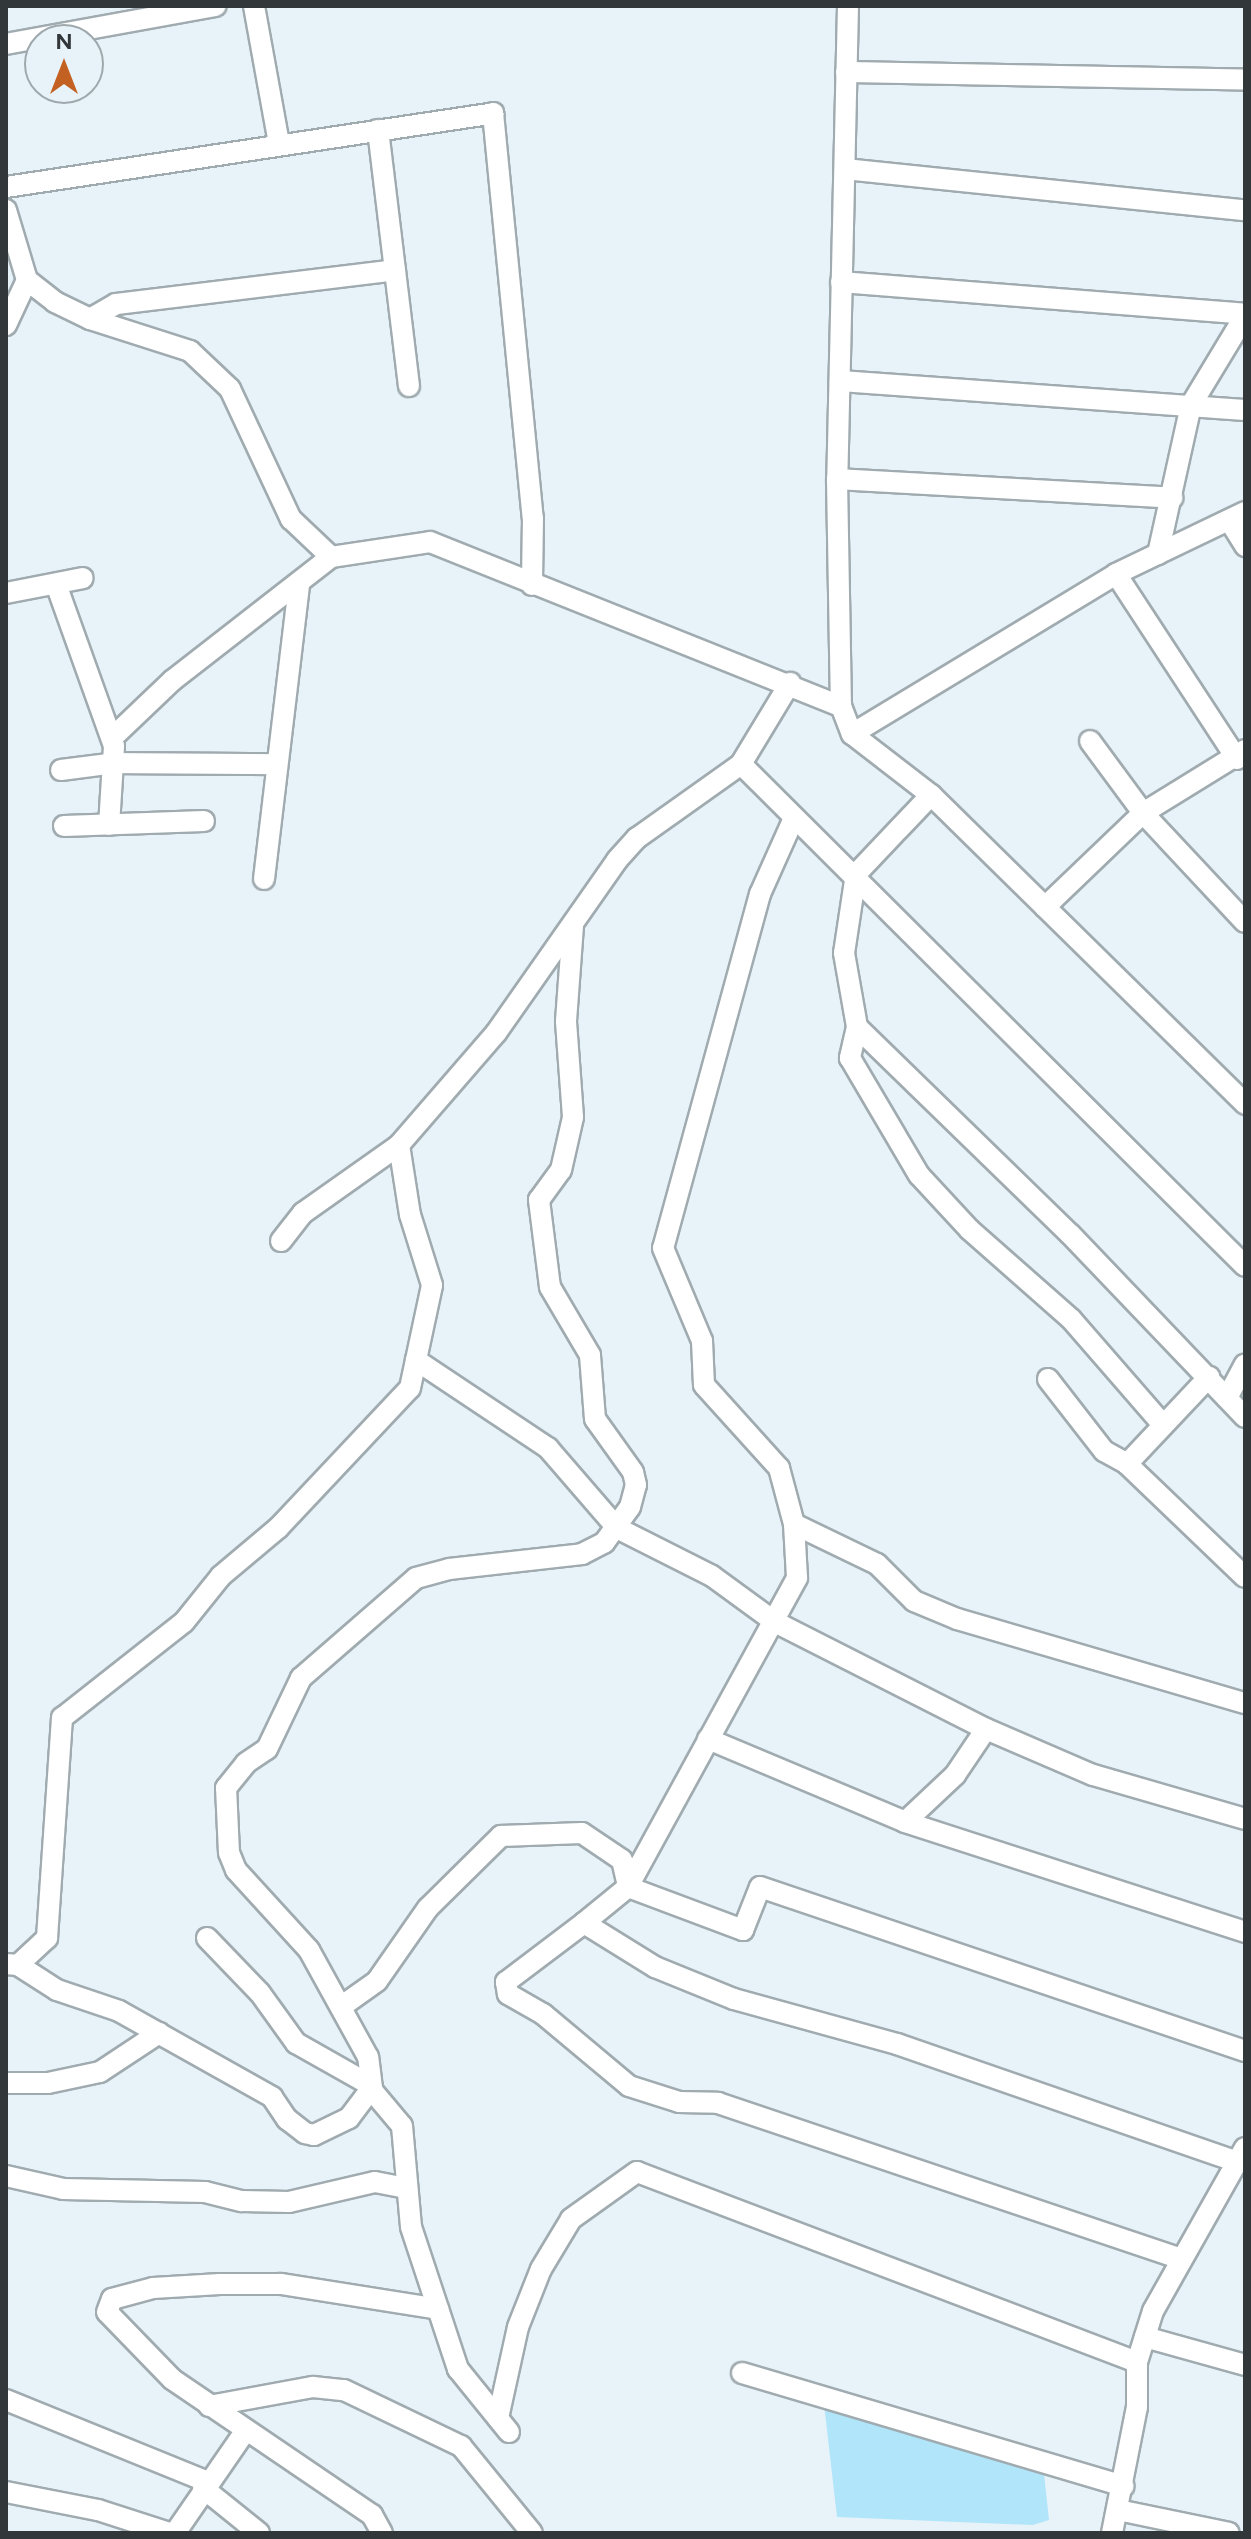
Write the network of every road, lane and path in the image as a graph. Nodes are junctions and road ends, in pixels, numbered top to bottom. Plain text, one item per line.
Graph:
1 (216, 6) edge
2 (254, 6) edge
3 (848, 6) edge
4 (6, 44) edge
5 (846, 72) junction
6 (1245, 80) edge
7 (378, 130) junction
8 (279, 144) junction
9 (845, 169) junction
10 (6, 187) edge
11 (6, 210) edge
12 (1245, 210) edge
13 (395, 270) junction
14 (27, 280) junction
15 (841, 282) junction
16 (1245, 315) edge
17 (90, 319) junction
18 (6, 325) edge
19 (840, 381) junction
20 (409, 386) dead end
21 (1191, 405) junction
22 (1245, 410) edge
23 (837, 479) junction
24 (1172, 498) junction
25 (1237, 516) edge
26 (1245, 546) edge
27 (1158, 554) junction
28 (331, 557) junction
29 (1116, 574) junction
30 (83, 578) dead end
31 (56, 584) junction
32 (299, 585) junction
33 (532, 585) junction
34 (6, 593) edge
35 (790, 683) junction
36 (841, 706) junction
37 (852, 734) junction
38 (112, 738) junction
39 (1090, 741) dead end
40 (1241, 755) edge
41 (115, 763) junction
42 (277, 764) junction
43 (741, 764) junction
44 (61, 770) dead end
45 (931, 795) junction
46 (1143, 813) junction
47 (794, 818) junction
48 (204, 821) dead end
49 (109, 825) junction
50 (64, 826) dead end
51 (856, 874) junction
52 (264, 879) dead end
53 (1045, 907) junction
54 (1245, 922) edge
55 (573, 925) junction
56 (857, 1027) junction
57 (1245, 1104) edge
58 (399, 1145) junction
59 (281, 1241) dead end
60 (1245, 1266) edge
61 (416, 1360) junction
62 (1245, 1364) edge
63 (1209, 1377) junction
64 (1048, 1379) dead end
65 (1227, 1398) junction
66 (1245, 1417) edge
67 (1163, 1425) junction
68 (1127, 1464) junction
69 (794, 1524) junction
70 (617, 1528) junction
71 (1245, 1577) edge
72 (775, 1622) junction
73 (1245, 1703) edge
74 (986, 1729) junction
75 (708, 1739) junction
76 (1245, 1819) edge
77 (905, 1822) junction
78 (628, 1887) junction
79 (584, 1923) junction
80 (1245, 1932) edge
81 (207, 1938) dead end
82 (12, 1964) edge
83 (342, 2006) junction
84 (159, 2033) junction
85 (1245, 2051) edge
86 (6, 2083) edge
87 (372, 2088) junction
88 (1241, 2155) edge
89 (6, 2176) edge
90 (407, 2188) junction
91 (1181, 2259) junction
92 (438, 2309) junction
93 (1145, 2337) junction
94 (1137, 2362) junction
95 (1245, 2365) edge
96 (742, 2373) dead end
97 (6, 2400) edge
98 (209, 2406) junction
99 (246, 2430) junction
100 (206, 2485) junction
101 (1124, 2486) junction
102 (6, 2492) edge
103 (1118, 2510) junction
104 (169, 2533) edge
105 (175, 2533) edge
106 (259, 2533) edge
107 (382, 2533) edge
108 (532, 2533) edge
109 (1112, 2533) edge
110 (1229, 2533) edge

1 - 4 street
2 - 8 street
3 - 5 street
5 - 6 street
5 - 9 street
7 - 8 street
7 - 13 street
7 - 33 street
8 - 10 street
9 - 12 street
9 - 15 street
11 - 14 street
13 - 17 street
13 - 20 street
14 - 17 street
14 - 18 street
15 - 16 street
15 - 19 street
16 - 21 street
17 - 28 street
19 - 21 street
19 - 23 street
21 - 22 street
21 - 24 street
23 - 24 street
23 - 36 street
24 - 27 street
25 - 26 street
25 - 27 street
27 - 29 street
28 - 32 street
28 - 33 street
29 - 37 street
29 - 40 street
30 - 31 street
31 - 34 street
31 - 38 street
32 - 38 street
32 - 42 street
33 - 35 street
35 - 36 street
35 - 43 street
36 - 37 street
37 - 45 street
38 - 41 street
39 - 46 street
40 - 46 street
41 - 42 street
41 - 44 street
41 - 49 street
42 - 52 street
43 - 47 street
43 - 55 street
45 - 51 street
45 - 53 street
46 - 53 street
46 - 54 street
47 - 51 street
47 - 69 street
48 - 49 street
49 - 50 street
51 - 56 street
51 - 60 street
53 - 57 street
55 - 58 street
55 - 70 street
56 - 63 street
56 - 67 street
58 - 59 street
58 - 61 street
61 - 70 street
61 - 82 street
62 - 65 street
63 - 65 street
63 - 67 street
64 - 68 street
65 - 66 street
67 - 68 street
68 - 71 street
69 - 72 street
69 - 73 street
70 - 72 street
70 - 83 street
72 - 74 street
72 - 75 street
74 - 76 street
74 - 77 street
75 - 77 street
75 - 78 street
77 - 80 street
78 - 79 street
78 - 83 street
78 - 85 street
79 - 88 street
79 - 91 street
81 - 87 street
82 - 84 street
83 - 87 street
84 - 86 street
84 - 87 street
87 - 90 street
88 - 91 street
89 - 90 street
90 - 92 street
91 - 93 street
92 - 94 street
92 - 98 street
93 - 94 street
93 - 95 street
94 - 101 street
96 - 101 street
97 - 100 street
98 - 99 street
98 - 108 street
99 - 100 street
99 - 107 street
100 - 105 street
100 - 106 street
101 - 103 street
102 - 104 street
103 - 109 street
103 - 110 street

